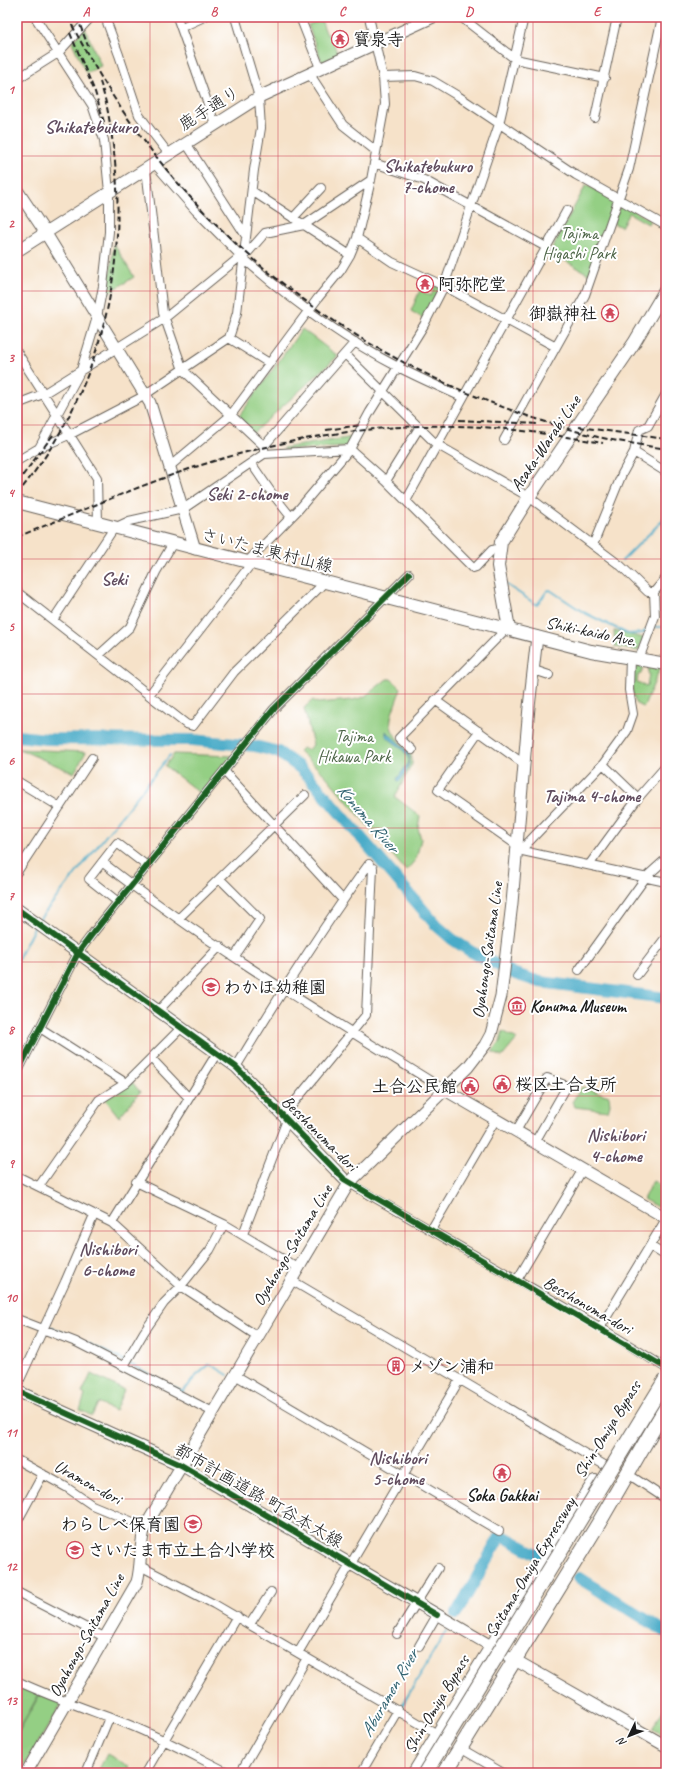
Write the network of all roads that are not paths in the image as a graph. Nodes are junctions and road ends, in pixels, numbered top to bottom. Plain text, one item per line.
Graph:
1 (35, 17) edge
2 (91, 17) edge
3 (105, 17) edge
4 (177, 17) edge
5 (204, 17) edge
6 (235, 17) edge
7 (300, 17) edge
8 (369, 17) edge
9 (433, 17) edge
10 (461, 17) edge
11 (524, 17) edge
12 (617, 17) edge
13 (662, 17) edge
14 (182, 27) junction
15 (376, 43) junction
16 (58, 53) junction
17 (515, 59) junction
18 (320, 68) junction
19 (309, 73) junction
20 (382, 77) junction
21 (605, 78) junction
22 (17, 79) edge
23 (259, 97) junction
24 (595, 118) dead end
25 (215, 124) junction
26 (499, 124) junction
27 (186, 143) junction
28 (376, 151) junction
29 (168, 154) junction
30 (374, 163) junction
31 (150, 166) junction
32 (371, 180) junction
33 (321, 188) dead end
34 (17, 190) edge
35 (252, 191) junction
36 (109, 192) junction
37 (620, 200) junction
38 (472, 206) junction
39 (567, 210) dead end
40 (293, 218) junction
41 (304, 225) junction
42 (666, 226) edge
43 (45, 232) junction
44 (246, 236) junction
45 (357, 238) junction
46 (546, 247) junction
47 (17, 250) edge
48 (350, 255) junction
49 (242, 257) junction
50 (444, 286) junction
51 (666, 289) edge
52 (308, 311) junction
53 (97, 317) junction
54 (165, 318) junction
55 (505, 320) junction
56 (229, 338) junction
57 (356, 342) junction
58 (556, 347) junction
59 (117, 348) junction
60 (17, 352) edge
61 (345, 354) junction
62 (269, 363) junction
63 (398, 367) junction
64 (81, 370) junction
65 (184, 370) junction
66 (383, 391) junction
67 (43, 394) junction
68 (666, 394) edge
69 (145, 395) junction
70 (462, 397) junction
71 (17, 404) edge
72 (231, 415) junction
73 (57, 416) junction
74 (419, 428) junction
75 (71, 434) junction
76 (504, 440) dead end
77 (436, 444) junction
78 (39, 448) junction
79 (350, 449) junction
80 (264, 450) junction
81 (634, 452) junction
82 (17, 461) edge
83 (251, 463) junction
84 (169, 467) junction
85 (666, 472) edge
86 (386, 481) junction
87 (529, 497) junction
88 (406, 501) junction
89 (17, 502) edge
90 (183, 509) junction
91 (291, 517) junction
92 (98, 523) junction
93 (114, 528) junction
94 (173, 543) junction
95 (593, 546) junction
96 (195, 549) junction
97 (499, 549) junction
98 (249, 563) junction
99 (409, 574) dead end
100 (666, 578) edge
101 (325, 582) junction
102 (17, 592) edge
103 (654, 592) junction
104 (386, 598) junction
105 (53, 620) junction
106 (508, 629) junction
107 (537, 637) junction
108 (99, 655) junction
109 (634, 659) junction
110 (666, 664) edge
111 (534, 670) junction
112 (549, 675) dead end
113 (149, 695) junction
114 (435, 700) junction
115 (479, 732) junction
116 (412, 750) dead end
117 (92, 758) dead end
118 (524, 764) junction
119 (602, 764) junction
120 (666, 766) edge
121 (224, 771) junction
122 (17, 782) edge
123 (305, 795) dead end
124 (638, 798) junction
125 (60, 807) junction
126 (274, 826) junction
127 (519, 849) junction
128 (666, 859) edge
129 (102, 862) junction
130 (589, 865) junction
131 (147, 866) junction
132 (17, 872) edge
133 (646, 878) junction
134 (220, 879) junction
135 (666, 882) edge
136 (132, 885) junction
137 (343, 900) junction
138 (118, 902) junction
139 (17, 909) edge
140 (180, 918) junction
141 (666, 937) edge
142 (220, 946) junction
143 (78, 953) junction
144 (235, 956) junction
145 (579, 970) dead end
146 (637, 975) dead end
147 (283, 990) junction
148 (158, 1011) junction
149 (40, 1028) junction
150 (181, 1028) junction
151 (352, 1032) junction
152 (217, 1052) junction
153 (152, 1058) junction
154 (236, 1067) junction
155 (17, 1073) edge
156 (126, 1083) junction
157 (446, 1090) junction
158 (189, 1098) junction
159 (285, 1118) junction
160 (496, 1119) junction
161 (516, 1131) junction
162 (535, 1142) junction
163 (583, 1169) junction
164 (17, 1176) edge
165 (136, 1182) junction
166 (349, 1183) junction
167 (39, 1186) junction
168 (94, 1215) junction
169 (666, 1219) edge
170 (112, 1223) junction
171 (224, 1224) junction
172 (431, 1230) junction
173 (243, 1234) junction
174 (650, 1246) junction
175 (666, 1256) edge
176 (298, 1268) junction
177 (291, 1280) junction
178 (517, 1280) junction
179 (181, 1286) junction
180 (17, 1319) edge
181 (44, 1327) junction
182 (600, 1328) junction
183 (257, 1336) junction
184 (126, 1364) junction
185 (666, 1369) edge
186 (235, 1375) junction
187 (460, 1379) junction
188 (666, 1379) edge
189 (17, 1386) edge
190 (17, 1391) edge
191 (666, 1397) edge
192 (666, 1407) edge
193 (213, 1412) junction
194 (17, 1460) edge
195 (181, 1466) junction
196 (606, 1466) junction
197 (43, 1474) junction
198 (403, 1474) junction
199 (634, 1478) dead end
200 (666, 1499) edge
201 (579, 1508) junction
202 (600, 1521) junction
203 (17, 1522) edge
204 (145, 1527) junction
205 (499, 1532) dead end
206 (351, 1564) junction
207 (140, 1566) junction
208 (438, 1568) dead end
209 (17, 1592) edge
210 (271, 1592) dead end
211 (416, 1602) junction
212 (437, 1615) junction
213 (237, 1616) junction
214 (250, 1624) junction
215 (397, 1634) dead end
216 (106, 1638) junction
217 (419, 1646) dead end
218 (298, 1653) junction
219 (504, 1654) junction
220 (307, 1658) junction
221 (17, 1681) edge
222 (68, 1702) junction
223 (399, 1710) junction
224 (109, 1718) junction
225 (439, 1735) junction
226 (164, 1740) junction
227 (666, 1746) edge
228 (460, 1748) junction
229 (216, 1770) edge
230 (444, 1772) edge
231 (26, 1773) edge
232 (86, 1773) edge
233 (145, 1773) edge
234 (229, 1773) edge
235 (240, 1773) edge
236 (361, 1773) edge
237 (416, 1773) edge
238 (425, 1773) edge
239 (503, 1773) edge

1 - 16 street
2 - 16 street
3 - 29 street
4 - 14 street
5 - 14 street
6 - 23 street
7 - 18 street
8 - 15 street
9 - 15 street, 鹿手通り
10 - 17 street
11 - 17 street
12 - 21 street
13 - 37 street
14 - 25 street
15 - 18 street, 鹿手通り
15 - 20 street
16 - 22 street
16 - 36 street
17 - 21 street
17 - 26 street
18 - 19 street, 鹿手通り
19 - 23 street, 鹿手通り
19 - 28 street
20 - 26 street
20 - 28 street
21 - 24 street
23 - 25 street, 鹿手通り
23 - 35 street
25 - 27 street, 鹿手通り
26 - 37 street
26 - 38 street
27 - 29 street, 鹿手通り
27 - 44 street
28 - 30 street
29 - 31 street, 鹿手通り
30 - 32 street
30 - 38 street
31 - 36 street, 鹿手通り
31 - 49 street
31 - 54 street
32 - 41 street
32 - 45 street
33 - 40 street
34 - 43 street
35 - 40 street
35 - 44 street
36 - 43 street, 鹿手通り
36 - 53 street
37 - 42 street
37 - 58 street
38 - 46 street
38 - 50 street
39 - 46 street
40 - 41 street
41 - 48 street
41 - 49 street
43 - 47 street, 鹿手通り
43 - 53 street
44 - 49 street
45 - 48 street
45 - 50 street
46 - 55 street
48 - 52 street
49 - 52 street
49 - 54 street
49 - 56 street
50 - 55 street
50 - 63 street
51 - 87 main road, Asaka-Warabi Line
52 - 57 street
52 - 62 street
53 - 59 street
53 - 64 street
54 - 59 street
54 - 65 street
55 - 58 street
55 - 70 street
56 - 62 street
56 - 65 street
57 - 61 street
57 - 63 street
58 - 76 street
59 - 64 street
59 - 69 street
60 - 67 street
61 - 66 street
61 - 80 street
62 - 72 street
63 - 66 street
63 - 70 street
64 - 67 street
64 - 73 street
65 - 69 street
65 - 72 street
66 - 74 street
66 - 79 street
67 - 71 street
67 - 73 street
68 - 81 street
69 - 75 street
69 - 84 street
70 - 77 street
72 - 80 street
72 - 84 street
73 - 75 street
73 - 78 street
74 - 77 street
74 - 86 street
75 - 78 street
75 - 92 street
77 - 87 street
77 - 88 street
78 - 82 street
79 - 80 street
79 - 86 street
79 - 91 street
80 - 83 street
81 - 85 street
81 - 95 street
83 - 90 street
83 - 91 street
84 - 90 street
86 - 88 street
87 - 95 street
87 - 97 main road, Asaka-Warabi Line
88 - 97 street
89 - 92 main road, さいたま東村山線
90 - 93 street
90 - 96 street
91 - 98 street
92 - 93 main road, さいたま東村山線
93 - 94 main road, さいたま東村山線
93 - 105 street
94 - 96 main road, さいたま東村山線
94 - 108 street
95 - 103 street
96 - 98 main road, さいたま東村山線
97 - 106 main road, Asaka-Warabi Line
98 - 101 main road, さいたま東村山線
98 - 113 street
99 - 104 street
100 - 103 street
101 - 104 main road, さいたま東村山線
101 - 113 street
102 - 105 street
103 - 109 street
104 - 106 main road, さいたま東村山線
104 - 121 street
105 - 108 street
106 - 107 main road, Shiki-kaido Ave.
106 - 114 street
107 - 109 main road, Shiki-kaido Ave.
107 - 111 street, Oyahongo-Saitama Line
108 - 113 street
109 - 110 main road, Shiki-kaido Ave.
109 - 119 street
111 - 112 street
111 - 118 street, Oyahongo-Saitama Line
114 - 115 street
114 - 116 street
115 - 118 street
115 - 127 street
117 - 125 street
118 - 127 street, Oyahongo-Saitama Line
119 - 124 street
119 - 127 street
120 - 124 street
121 - 126 street
121 - 131 street
122 - 125 street
123 - 126 street
124 - 130 street
125 - 132 street
126 - 134 street
126 - 137 street
127 - 130 street
127 - 157 street, Oyahongo-Saitama Line
128 - 133 street
129 - 131 street
129 - 136 street
129 - 138 street
130 - 133 street
131 - 136 street
133 - 135 street
133 - 145 street
134 - 140 street
134 - 144 street
136 - 138 street
136 - 140 street
137 - 147 street
137 - 151 street
138 - 143 street
139 - 143 street, Besshonuma-dori
140 - 142 street
141 - 146 street
142 - 144 street
142 - 148 street
143 - 148 street, Besshonuma-dori
143 - 149 street
144 - 147 street
147 - 151 street
147 - 154 street
148 - 150 street, Besshonuma-dori
149 - 155 street
149 - 156 street
150 - 152 street, Besshonuma-dori
150 - 153 street
151 - 157 street
151 - 159 street
152 - 154 street, Besshonuma-dori
152 - 158 street
153 - 156 street
153 - 158 street
154 - 159 street, Besshonuma-dori
156 - 167 street
157 - 160 street
157 - 166 street, Oyahongo-Saitama Line
158 - 165 street
159 - 166 street, Besshonuma-dori
159 - 173 street
160 - 161 street
160 - 172 street
161 - 162 street
161 - 162 street
162 - 163 street
163 - 169 street
163 - 178 street
164 - 167 street
165 - 170 street
165 - 171 street
166 - 172 street, Besshonuma-dori
166 - 176 street, Oyahongo-Saitama Line
167 - 168 street
168 - 170 street
168 - 181 street
169 - 174 street
170 - 179 street
171 - 173 street
171 - 179 street
172 - 178 street, Besshonuma-dori
173 - 176 street
174 - 175 street
174 - 182 street
176 - 177 street, Oyahongo-Saitama Line
177 - 183 street, Oyahongo-Saitama Line
177 - 187 street
178 - 182 street, Besshonuma-dori
179 - 183 street
179 - 184 street
180 - 181 street
181 - 184 street
181 - 189 street
182 - 185 street, Besshonuma-dori
183 - 186 street, Oyahongo-Saitama Line
184 - 193 street
185 - 196 highway, Shin-Omiya Bypass
186 - 193 street, Oyahongo-Saitama Line
186 - 198 street
187 - 196 street
187 - 198 street
188 - 238 highway, Saitama-Omiya Expressway, bridge
190 - 195 street, 都市計画道路 町谷本太線
191 - 230 highway, Saitama-Omiya Expressway
192 - 202 highway
193 - 195 street, Oyahongo-Saitama Line
194 - 197 street, Uramon-dori
195 - 204 street, Oyahongo-Saitama Line
195 - 206 street, 都市計画道路 町谷本太線
196 - 201 highway, Shin-Omiya Bypass
197 - 203 street
197 - 204 street, Uramon-dori
198 - 205 street
198 - 206 street
199 - 200 street
201 - 202 highway
201 - 219 highway, Shin-Omiya Bypass
202 - 219 highway
204 - 207 street, Oyahongo-Saitama Line
206 - 211 street, 都市計画道路 町谷本太線
206 - 218 street
207 - 213 street
207 - 216 street, Oyahongo-Saitama Line
208 - 211 street
209 - 216 street
210 - 214 street
211 - 212 street, 都市計画道路 町谷本太線
211 - 215 street
212 - 217 street
212 - 219 street, 都市計画道路 町谷本太線
213 - 214 street
213 - 226 street
214 - 218 street
216 - 222 street, Oyahongo-Saitama Line
218 - 220 street
219 - 225 highway, Shin-Omiya Bypass
219 - 227 street, 都市計画道路 町谷本太線
219 - 228 highway, Shin-Omiya Bypass
220 - 223 street
220 - 235 street
221 - 222 street
222 - 224 street
222 - 231 street, Oyahongo-Saitama Line
223 - 225 street
223 - 236 street
224 - 226 street
224 - 232 street
225 - 237 highway, Shin-Omiya Bypass
226 - 229 street
226 - 233 street
228 - 230 highway, Shin-Omiya Bypass
228 - 239 street
229 - 234 street

